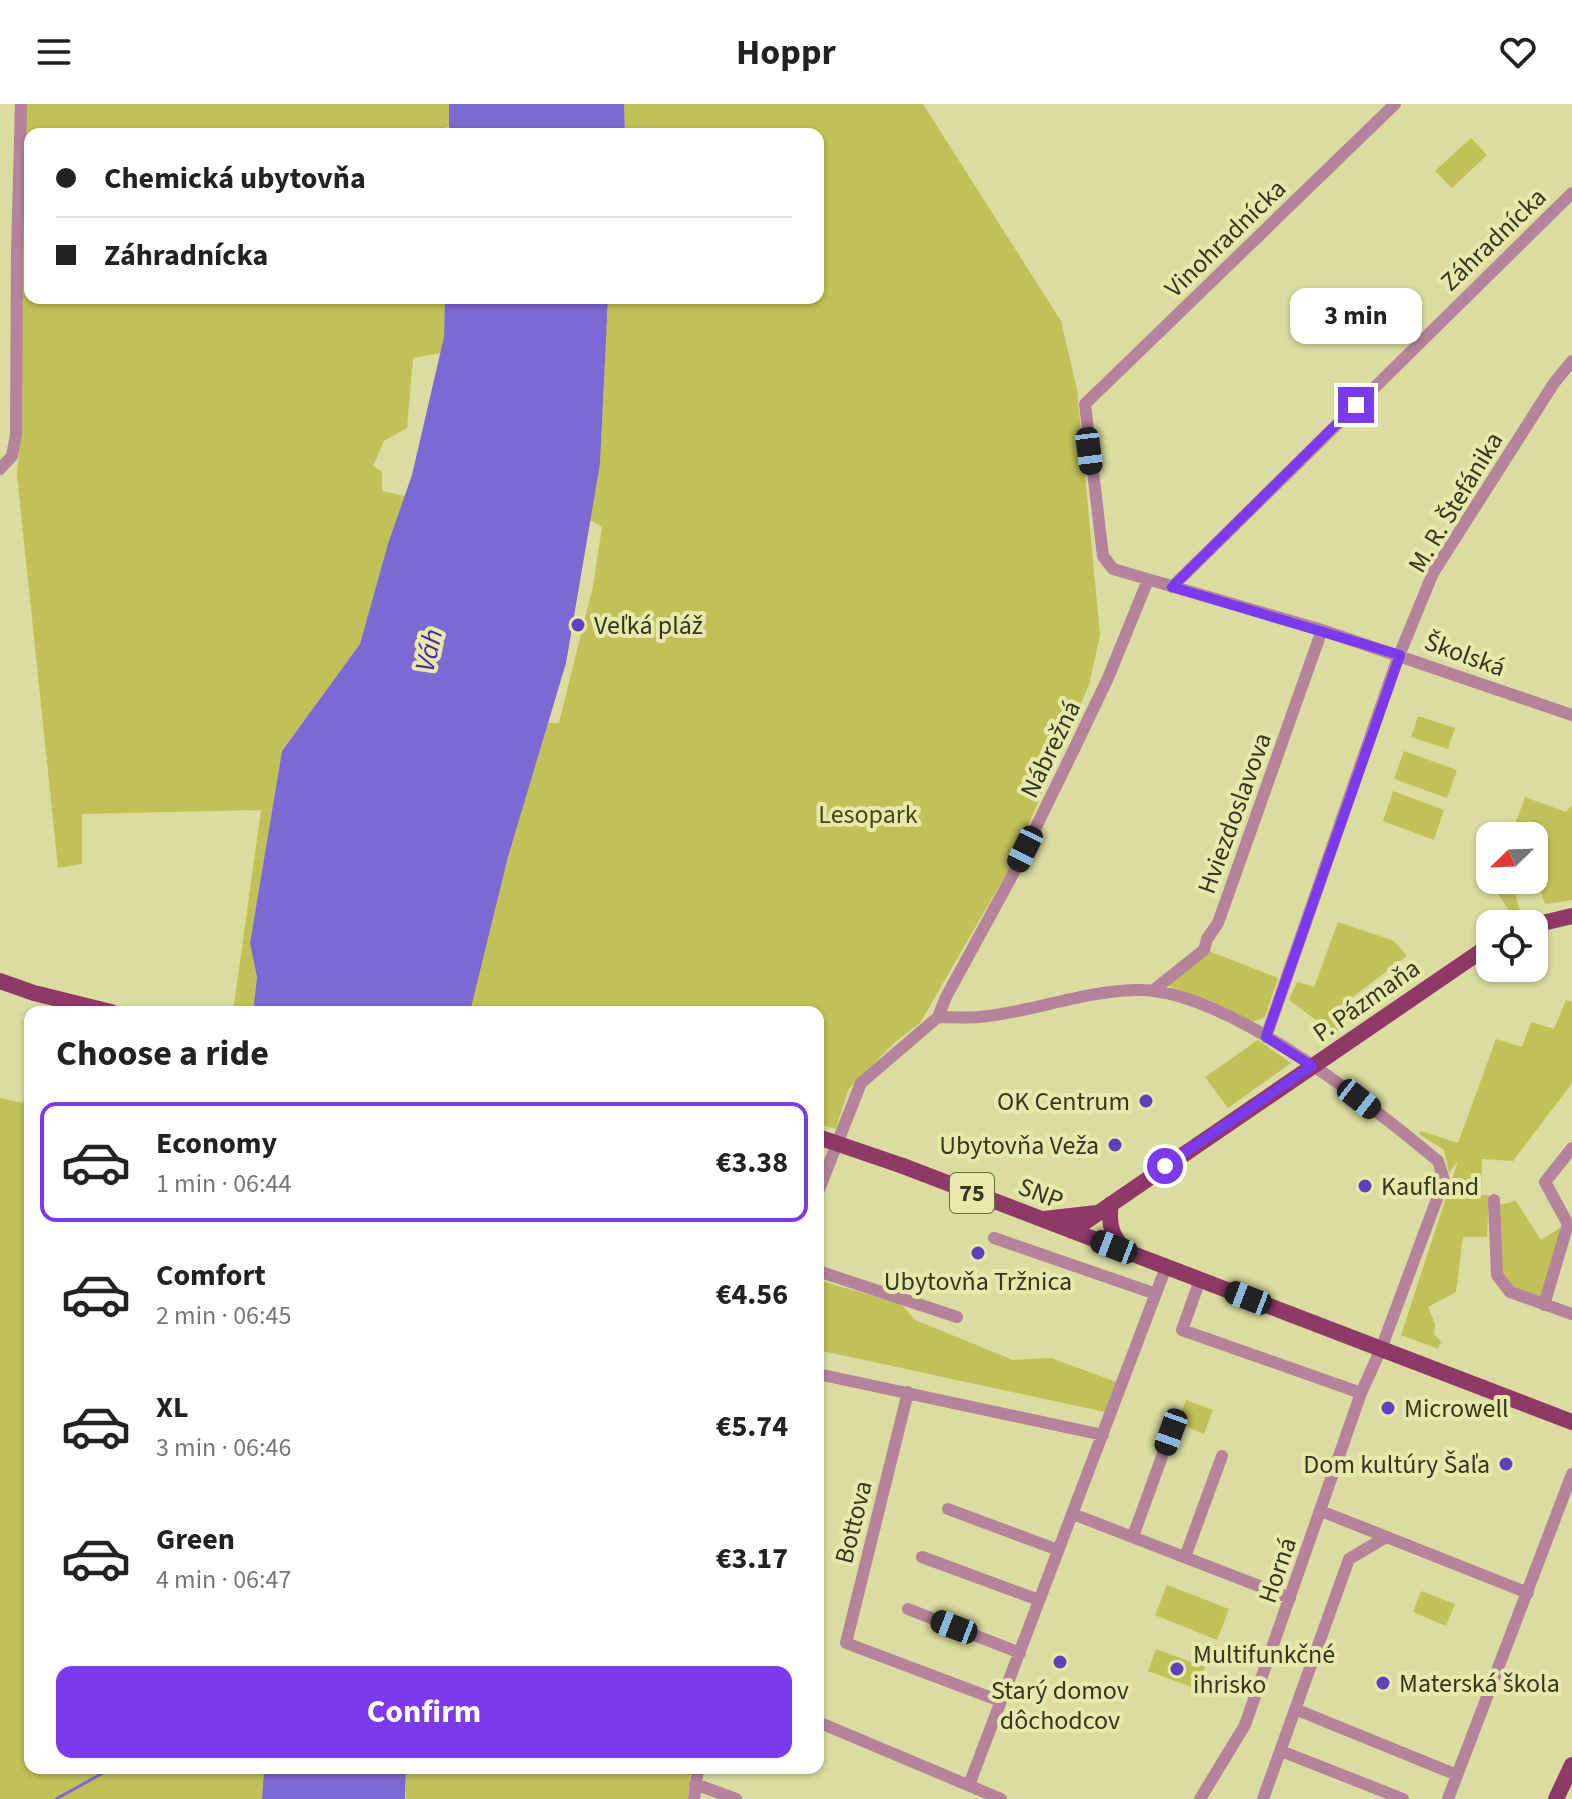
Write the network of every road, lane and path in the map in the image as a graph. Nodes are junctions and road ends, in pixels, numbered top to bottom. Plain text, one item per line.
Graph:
1 (21, 104) edge
2 (1395, 104) edge
3 (1572, 193) edge
4 (1572, 361) edge
5 (0, 469) edge
6 (1113, 569) joint
7 (1148, 580) junction
8 (1172, 587) junction
9 (1322, 630) junction
10 (1400, 655) junction
11 (1572, 715) edge
12 (1572, 916) edge
13 (1548, 922) edge
14 (1476, 955) edge
15 (0, 981) edge
16 (1155, 989) junction
17 (87, 1006) edge
18 (938, 1017) junction
19 (1266, 1037) junction
20 (1312, 1066) junction
21 (824, 1139) edge
22 (1572, 1148) edge
23 (824, 1177) edge
24 (1494, 1200) dead end
25 (1105, 1208) junction
26 (1042, 1219) junction
27 (1072, 1231) junction
28 (994, 1238) dead end
29 (1135, 1256) junction
30 (1166, 1267) junction
31 (824, 1273) edge
32 (1200, 1280) junction
33 (1156, 1294) junction
34 (1544, 1305) junction
35 (1572, 1314) edge
36 (957, 1317) dead end
37 (1384, 1341) junction
38 (824, 1375) edge
39 (908, 1392) junction
40 (1361, 1393) junction
41 (1572, 1422) edge
42 (1171, 1432) dead end
43 (1103, 1435) junction
44 (1222, 1456) dead end
45 (1572, 1474) edge
46 (948, 1509) dead end
47 (1321, 1511) junction
48 (1073, 1514) junction
49 (1133, 1536) junction
50 (1386, 1537) junction
51 (1058, 1550) junction
52 (922, 1557) dead end
53 (1185, 1557) junction
54 (1528, 1593) junction
55 (1290, 1598) junction
56 (1039, 1600) junction
57 (908, 1609) dead end
58 (1020, 1653) junction
59 (1000, 1701) junction
60 (1295, 1709) junction
61 (824, 1725) edge
62 (1281, 1751) junction
63 (1572, 1765) edge
64 (697, 1774) edge
65 (1457, 1775) junction
66 (695, 1784) junction
67 (969, 1785) junction
68 (1367, 1785) junction
69 (694, 1799) edge
70 (736, 1799) edge
71 (1001, 1799) edge
72 (1200, 1799) edge
73 (1263, 1799) edge
74 (1361, 1799) edge
75 (1403, 1799) edge
76 (1448, 1799) edge
77 (1556, 1799) edge

1 - 5 street
2 - 6 street, Vinohradnícka
3 - 8 street, Záhradnícka
4 - 10 street, M. R. Štefánika
6 - 7 street, Školská
7 - 8 street, Školská
7 - 18 street, Nábrežná
8 - 9 street, Školská
9 - 10 street, Školská
9 - 16 street, Hviezdoslavova
10 - 11 street, Školská
10 - 19 street, M. R. Štefánika
12 - 13 main road
14 - 20 main road, P. Pázmaňa
15 - 17 main road
16 - 18 street
16 - 19 street, Horná
18 - 23 street
19 - 20 street, Horná
20 - 25 main road, P. Pázmaňa
20 - 37 street, Horná
21 - 26 main road, SNP / 75, bridge
22 - 34 street
24 - 34 street
25 - 26 main road
25 - 27 main road, P. Pázmaňa
25 - 29 main road
26 - 27 main road, SNP / 75
27 - 29 main road, SNP / 75
28 - 33 street
29 - 30 main road, SNP / 75
30 - 32 main road, SNP / 75
30 - 33 street
31 - 36 street
32 - 37 main road, SNP / 75
32 - 40 street
33 - 43 street
34 - 35 street
37 - 40 street, Horná
37 - 41 main road, SNP / 75
38 - 39 street
39 - 43 street
39 - 59 street, Bottova
40 - 47 street, Horná
42 - 49 street
43 - 48 street
44 - 53 street
45 - 54 street
46 - 51 street
47 - 50 street
47 - 55 street, Horná
48 - 49 street
48 - 51 street
49 - 53 street
50 - 54 street
50 - 60 street
51 - 56 street
52 - 56 street
53 - 55 street
54 - 65 street
55 - 72 street, Horná
56 - 58 street
57 - 58 street
58 - 59 street
59 - 67 street
60 - 62 street
60 - 65 street
61 - 67 street
62 - 68 street
62 - 73 street
63 - 77 main road
64 - 66 street
65 - 76 street
66 - 69 street
66 - 70 street
67 - 71 street
68 - 74 street
68 - 75 street

